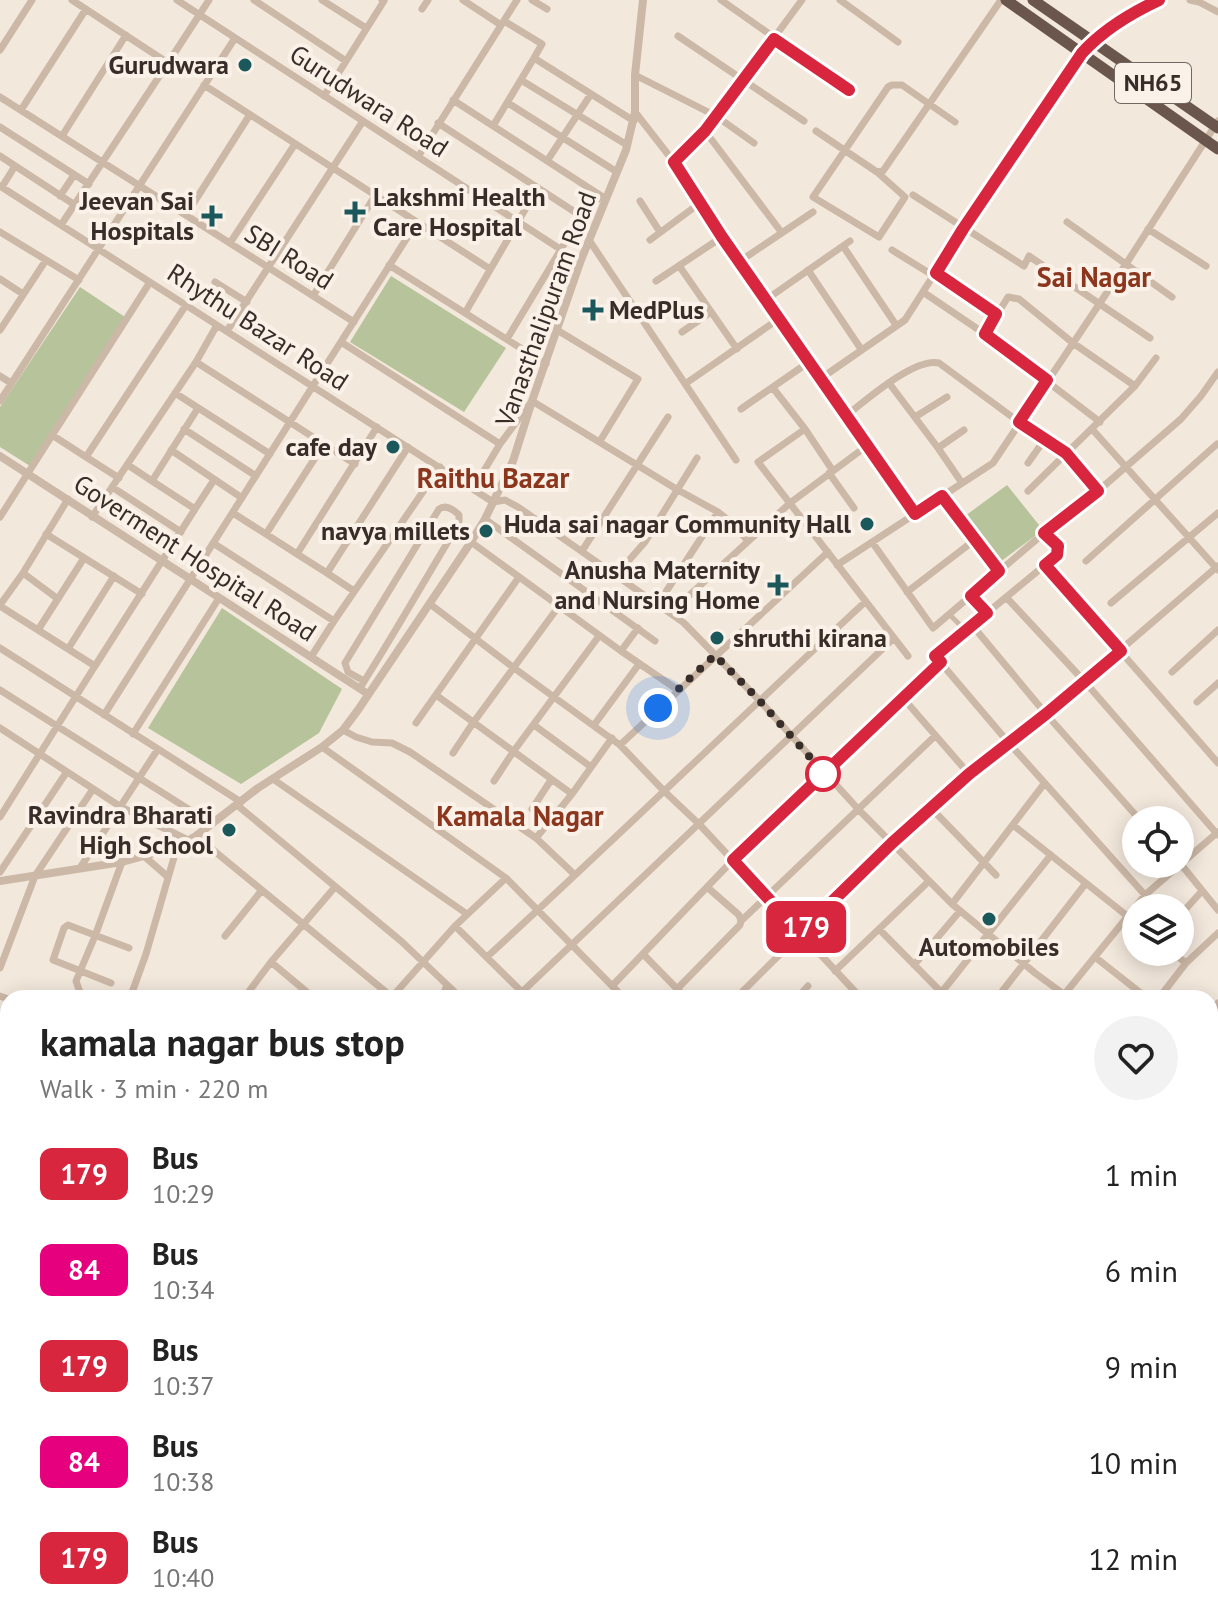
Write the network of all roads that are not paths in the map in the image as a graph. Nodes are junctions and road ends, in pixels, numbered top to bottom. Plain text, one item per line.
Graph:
1 (32, 0) edge
2 (72, 0) edge
3 (177, 0) edge
4 (209, 0) edge
5 (254, 0) edge
6 (322, 0) edge
7 (382, 0) edge
8 (428, 0) edge
9 (463, 0) edge
10 (517, 0) edge
11 (532, 0) edge
12 (643, 0) edge
13 (721, 0) edge
14 (802, 0) edge
15 (840, 0) edge
16 (1004, 0) edge
17 (1033, 0) edge
18 (1159, 0) edge
19 (1190, 0) edge
20 (1200, 1) edge
21 (86, 9) junction
22 (422, 9) dead end
23 (547, 9) dead end
24 (1218, 12) edge
25 (200, 15) junction
26 (502, 23) junction
27 (366, 28) junction
28 (126, 35) junction
29 (678, 36) dead end
30 (235, 38) junction
31 (774, 39) junction
32 (898, 42) dead end
33 (1093, 42) junction
34 (0, 50) edge
35 (1082, 53) junction
36 (534, 58) junction
37 (346, 61) junction
38 (168, 63) junction
39 (635, 75) junction
40 (744, 79) junction
41 (521, 80) junction
42 (204, 85) junction
43 (849, 90) dead end
44 (591, 94) junction
45 (324, 96) junction
46 (0, 97) edge
47 (453, 100) junction
48 (508, 103) junction
49 (928, 104) junction
50 (21, 110) junction
51 (577, 115) junction
52 (249, 116) junction
53 (634, 116) junction
54 (716, 116) junction
55 (363, 121) junction
56 (804, 121) dead end
57 (955, 122) dead end
58 (438, 123) junction
59 (1217, 125) edge
60 (493, 126) junction
61 (0, 127) edge
62 (705, 131) junction
63 (816, 131) dead end
64 (62, 136) junction
65 (562, 137) junction
66 (1205, 140) junction
67 (754, 143) dead end
68 (295, 144) junction
69 (627, 145) junction
70 (1218, 149) edge
71 (845, 150) junction
72 (0, 156) edge
73 (418, 157) junction
74 (547, 161) junction
75 (674, 162) junction
76 (104, 163) junction
77 (15, 166) junction
78 (333, 169) junction
79 (617, 172) junction
80 (877, 172) junction
81 (74, 175) junction
82 (89, 184) junction
83 (139, 185) junction
84 (1, 186) edge
85 (537, 189) junction
86 (376, 194) junction
87 (913, 195) dead end
88 (60, 196) junction
89 (603, 198) junction
90 (640, 201) dead end
91 (700, 203) junction
92 (75, 205) junction
93 (813, 212) dead end
94 (186, 215) junction
95 (581, 216) junction
96 (417, 222) junction
97 (518, 222) junction
98 (1067, 222) dead end
99 (61, 225) junction
100 (963, 229) junction
101 (1148, 229) junction
102 (0, 232) edge
103 (660, 232) junction
104 (782, 233) junction
105 (722, 237) junction
106 (589, 240) junction
107 (650, 240) dead end
108 (230, 243) junction
109 (99, 249) junction
110 (560, 249) junction
111 (892, 250) dead end
112 (46, 260) junction
113 (740, 261) junction
114 (580, 262) junction
115 (1126, 264) junction
116 (389, 265) junction
117 (1206, 266) dead end
118 (680, 267) junction
119 (269, 268) junction
120 (490, 269) junction
121 (808, 270) junction
122 (935, 275) junction
123 (0, 279) edge
124 (79, 280) junction
125 (656, 281) dead end
126 (150, 282) junction
127 (215, 282) dead end
128 (923, 292) junction
129 (23, 294) junction
130 (313, 296) junction
131 (1172, 297) dead end
132 (767, 299) junction
133 (247, 302) junction
134 (1099, 304) junction
135 (186, 305) junction
136 (711, 312) junction
137 (465, 313) junction
138 (996, 314) junction
139 (780, 318) junction
140 (354, 322) junction
141 (217, 325) junction
142 (896, 325) junction
143 (0, 330) edge
144 (557, 330) junction
145 (227, 331) junction
146 (682, 332) dead end
147 (985, 334) junction
148 (1150, 338) dead end
149 (507, 339) junction
150 (341, 342) junction
151 (1073, 343) junction
152 (737, 349) junction
153 (861, 349) junction
154 (1156, 358) dead end
155 (196, 362) junction
156 (809, 362) junction
157 (546, 364) junction
158 (643, 370) dead end
159 (1218, 373) edge
160 (0, 376) edge
161 (638, 379) junction
162 (820, 379) junction
163 (1047, 380) junction
164 (11, 383) junction
165 (889, 383) junction
166 (685, 384) junction
167 (313, 386) junction
168 (1135, 386) junction
169 (773, 388) junction
170 (175, 393) junction
171 (947, 397) dead end
172 (0, 401) edge
173 (532, 401) junction
174 (198, 408) junction
175 (741, 409) dead end
176 (847, 415) junction
177 (668, 417) dead end
178 (915, 417) junction
179 (1019, 422) junction
180 (1100, 422) junction
181 (290, 423) junction
182 (377, 427) junction
183 (184, 429) junction
184 (805, 429) junction
185 (1092, 429) junction
186 (964, 430) dead end
187 (52, 435) junction
188 (1045, 439) junction
189 (600, 441) junction
190 (324, 444) junction
191 (500, 444) junction
192 (1217, 444) edge
193 (868, 445) junction
194 (408, 447) junction
195 (938, 448) junction
196 (171, 450) junction
197 (1066, 453) junction
198 (270, 454) junction
199 (0, 456) edge
200 (86, 457) junction
201 (697, 458) dead end
202 (736, 460) dead end
203 (1028, 463) dead end
204 (355, 464) junction
205 (636, 464) junction
206 (128, 465) junction
207 (440, 467) junction
208 (1125, 467) junction
209 (831, 472) junction
210 (28, 474) junction
211 (256, 476) junction
212 (119, 478) junction
213 (214, 480) junction
214 (152, 481) junction
215 (962, 483) junction
216 (112, 487) junction
217 (473, 489) junction
218 (678, 490) junction
219 (1028, 491) dead end
220 (1098, 491) junction
221 (942, 496) junction
222 (242, 498) junction
223 (68, 499) junction
224 (1155, 500) junction
225 (493, 502) junction
226 (790, 503) junction
227 (854, 508) dead end
228 (195, 509) junction
229 (718, 512) junction
230 (233, 513) junction
231 (1218, 513) edge
232 (915, 514) junction
233 (0, 517) edge
234 (92, 517) junction
235 (485, 519) junction
236 (181, 532) junction
237 (1044, 533) junction
238 (46, 534) junction
239 (266, 534) junction
240 (1188, 538) junction
241 (976, 539) junction
242 (748, 541) junction
243 (471, 542) junction
244 (872, 542) junction
245 (213, 543) junction
246 (582, 551) junction
247 (828, 552) junction
248 (297, 554) junction
249 (84, 558) junction
250 (1086, 561) dead end
251 (163, 562) junction
252 (837, 565) junction
253 (1045, 565) junction
254 (1217, 568) edge
255 (999, 571) junction
256 (23, 573) junction
257 (327, 573) junction
258 (616, 575) junction
259 (114, 576) junction
260 (519, 577) junction
261 (190, 579) junction
262 (354, 591) junction
263 (907, 592) junction
264 (142, 594) junction
265 (971, 596) junction
266 (1006, 597) junction
267 (219, 598) junction
268 (58, 599) junction
269 (865, 602) junction
270 (1111, 603) dead end
271 (430, 604) junction
272 (658, 604) junction
273 (0, 605) edge
274 (559, 606) junction
275 (670, 613) junction
276 (987, 613) junction
277 (949, 614) junction
278 (334, 621) junction
279 (638, 628) junction
280 (969, 628) junction
281 (38, 630) junction
282 (1218, 630) edge
283 (599, 636) junction
284 (894, 638) junction
285 (476, 639) junction
286 (655, 641) dead end
287 (0, 648) edge
288 (68, 649) junction
289 (621, 651) junction
290 (1121, 651) junction
291 (715, 655) junction
292 (908, 656) dead end
293 (311, 657) junction
294 (941, 662) junction
295 (639, 664) junction
296 (95, 666) junction
297 (514, 668) junction
298 (1172, 672) dead end
299 (1085, 682) junction
300 (1218, 683) edge
301 (362, 685) junction
302 (0, 690) edge
303 (678, 690) junction
304 (368, 694) junction
305 (436, 695) junction
306 (76, 697) junction
307 (555, 697) junction
308 (903, 698) junction
309 (759, 700) junction
310 (1197, 702) dead end
311 (1046, 714) junction
312 (104, 715) junction
313 (416, 723) dead end
314 (473, 723) junction
315 (534, 725) junction
316 (594, 725) junction
317 (57, 726) junction
318 (0, 728) edge
319 (343, 730) junction
320 (133, 734) junction
321 (791, 736) junction
322 (935, 736) junction
323 (612, 738) junction
324 (1008, 742) junction
325 (620, 745) junction
326 (322, 747) junction
327 (158, 749) junction
328 (513, 752) junction
329 (453, 753) dead end
330 (40, 754) junction
331 (1218, 763) edge
332 (591, 767) junction
333 (66, 773) junction
334 (824, 773) junction
335 (969, 774) junction
336 (140, 778) junction
337 (273, 779) junction
338 (551, 780) junction
339 (494, 781) dead end
340 (1044, 784) junction
341 (93, 789) junction
342 (664, 791) junction
343 (572, 794) junction
344 (239, 803) junction
345 (1128, 806) edge
346 (121, 807) junction
347 (931, 808) junction
348 (532, 809) dead end
349 (859, 810) junction
350 (0, 817) edge
351 (212, 824) junction
352 (699, 824) junction
353 (1013, 825) junction
354 (1218, 833) edge
355 (192, 838) junction
356 (536, 838) junction
357 (892, 843) junction
358 (177, 847) junction
359 (0, 851) edge
360 (1194, 853) edge
361 (1051, 855) junction
362 (144, 856) junction
363 (10, 857) junction
364 (733, 860) junction
365 (122, 862) junction
366 (983, 864) junction
367 (80, 868) junction
368 (0, 872) edge
369 (575, 875) junction
370 (996, 875) dead end
371 (35, 876) junction
372 (168, 877) junction
373 (506, 878) junction
374 (1164, 878) edge
375 (1191, 878) edge
376 (0, 881) edge
377 (929, 881) junction
378 (1086, 883) junction
379 (335, 887) junction
380 (707, 887) junction
381 (262, 890) junction
382 (1202, 891) junction
383 (1144, 894) edge
384 (1146, 894) edge
385 (766, 896) junction
386 (1194, 900) edge
387 (952, 904) junction
388 (1218, 910) edge
389 (537, 911) junction
390 (960, 911) junction
391 (1122, 912) edge
392 (467, 914) junction
393 (741, 921) junction
394 (1122, 924) edge
395 (304, 926) junction
396 (455, 926) junction
397 (879, 929) junction
398 (800, 933) junction
399 (1218, 933) edge
400 (988, 935) junction
401 (95, 936) junction
402 (225, 936) dead end
403 (571, 946) junction
404 (129, 948) dead end
405 (644, 955) junction
406 (1194, 956) edge
407 (487, 957) junction
408 (1095, 957) junction
409 (271, 962) junction
410 (422, 962) junction
411 (1024, 964) junction
412 (914, 965) junction
413 (1184, 966) edge
414 (0, 968) edge
415 (81, 971) junction
416 (835, 971) junction
417 (111, 983) dead end
418 (447, 985) junction
419 (612, 986) junction
420 (808, 986) dead end
421 (677, 989) joint
422 (79, 990) edge
423 (133, 990) edge
424 (250, 990) edge
425 (303, 990) edge
426 (382, 990) edge
427 (397, 990) edge
428 (445, 990) edge
429 (452, 990) edge
430 (520, 990) edge
431 (530, 990) edge
432 (616, 990) edge
433 (744, 990) edge
434 (804, 990) edge
435 (853, 990) edge
436 (935, 990) edge
437 (943, 990) edge
438 (1003, 990) edge
439 (1056, 990) edge
440 (1070, 990) edge
441 (1137, 990) edge
442 (1165, 990) edge

1 - 34 street
2 - 21 street
3 - 25 street, Gurudwara Road
4 - 25 street
5 - 37 street
6 - 27 street
7 - 27 street
8 - 22 street
9 - 26 street
10 - 26 street
11 - 23 street
12 - 39 street, Vanasthalipuram Road
13 - 31 street
14 - 31 street
15 - 32 street
16 - 35 highway, NH65
16 - 49 street
17 - 33 highway, NH65
18 - 33 street
19 - 20 street
20 - 24 street
21 - 28 street
21 - 50 street
25 - 30 street, Gurudwara Road
25 - 38 street
26 - 36 street
26 - 47 street
27 - 37 street
28 - 38 street
28 - 64 street
29 - 40 street
30 - 42 street
30 - 45 street, Gurudwara Road
31 - 40 street
31 - 43 street
33 - 35 street
33 - 59 highway, NH65
35 - 66 highway, NH65
35 - 100 street
36 - 41 street
36 - 44 street
37 - 45 street
38 - 76 street
39 - 53 street, Vanasthalipuram Road
39 - 54 street
40 - 54 street
40 - 56 street
41 - 48 street
41 - 51 street
42 - 52 street
42 - 83 street
44 - 51 street
44 - 53 street
45 - 55 street, Gurudwara Road
46 - 50 street, SBI Road
47 - 58 street
47 - 60 street
48 - 60 street
48 - 65 street
49 - 57 street
49 - 71 street
49 - 80 street
50 - 64 street, SBI Road
51 - 65 street
51 - 69 street
52 - 68 street
52 - 94 street
53 - 69 street, Vanasthalipuram Road
53 - 75 street
54 - 62 street
54 - 67 street
55 - 73 street, Gurudwara Road
55 - 78 street
58 - 73 street
58 - 85 street
59 - 66 street
60 - 74 street
61 - 81 street
62 - 75 street
62 - 104 street
63 - 71 street
64 - 76 street, SBI Road
65 - 74 street
65 - 79 street
66 - 70 highway, NH65
66 - 101 street
68 - 78 street
68 - 108 street
69 - 79 street, Vanasthalipuram Road
71 - 80 street
71 - 80 street
72 - 77 street
73 - 97 street, Gurudwara Road
74 - 89 street
75 - 91 street
76 - 82 street
76 - 83 street, SBI Road
77 - 84 street
77 - 88 street
78 - 86 street
78 - 119 street
79 - 89 street, Vanasthalipuram Road
81 - 82 street
81 - 88 street
82 - 92 street
83 - 94 street, SBI Road
83 - 109 street
84 - 99 street, Rhythu Bazar Road
85 - 95 street
85 - 97 street
86 - 96 street
86 - 130 street
87 - 100 street
88 - 92 street
89 - 95 street
89 - 106 street, Vanasthalipuram Road
90 - 103 street
91 - 103 street
91 - 105 street
92 - 99 street
93 - 104 street
94 - 108 street, SBI Road
95 - 110 street
96 - 116 street
96 - 120 street
97 - 110 street, Gurudwara Road
97 - 120 street
98 - 115 street
99 - 109 street, Rhythu Bazar Road
100 - 122 street
100 - 134 street
101 - 115 street
101 - 117 street
102 - 112 street
103 - 107 street
104 - 113 street
105 - 113 street
105 - 118 street
106 - 114 street, Vanasthalipuram Road
106 - 166 street
108 - 119 street, SBI Road
109 - 124 street
109 - 126 street, Rhythu Bazar Road
110 - 114 street, Gurudwara Road
110 - 149 street
111 - 122 street
112 - 124 street
112 - 129 street
113 - 132 street
114 - 144 street, Vanasthalipuram Road
115 - 131 street
115 - 134 street
116 - 137 street
116 - 140 street
118 - 125 street
118 - 136 street
119 - 130 street, SBI Road
119 - 133 street
120 - 137 street
121 - 132 street
121 - 142 street
121 - 153 street
122 - 128 street
122 - 138 street
123 - 129 street
124 - 164 street
126 - 135 street, Rhythu Bazar Road
126 - 187 street
127 - 133 street
128 - 142 street
128 - 147 street
129 - 143 street
130 - 140 street, SBI Road
132 - 139 street
133 - 145 street
134 - 148 street
134 - 151 street
135 - 141 street, Rhythu Bazar Road
135 - 200 street
136 - 146 street
136 - 152 street
137 - 149 street
138 - 147 street
138 - 151 street
139 - 152 street
139 - 156 street
140 - 150 street
141 - 145 street, Rhythu Bazar Road
141 - 155 street
142 - 153 street
144 - 157 street, Vanasthalipuram Road
144 - 161 street
145 - 167 street, Rhythu Bazar Road
147 - 163 street
149 - 157 street
150 - 167 street
150 - 191 street
151 - 163 street
151 - 168 street
152 - 166 street
153 - 162 street
154 - 168 street
155 - 170 street
155 - 181 street
156 - 162 street
156 - 169 street
157 - 173 street, Vanasthalipuram Road
158 - 161 street
159 - 208 street
160 - 164 street
161 - 189 street
162 - 176 street
163 - 179 street
163 - 180 street
164 - 172 street
165 - 176 street
165 - 178 street
165 - 179 street
166 - 202 street
167 - 181 street
167 - 182 street, Rhythu Bazar Road
168 - 180 street
169 - 175 street
169 - 184 street
170 - 174 street
170 - 206 street
171 - 178 street
173 - 189 street
173 - 191 street
173 - 225 street, Vanasthalipuram Road
174 - 183 street
174 - 198 street
176 - 193 street
177 - 205 street
178 - 195 street
179 - 188 street
179 - 215 street
180 - 185 street
181 - 190 street
181 - 198 street
182 - 194 street, Rhythu Bazar Road
182 - 204 street
183 - 196 street
183 - 211 street
184 - 209 street
184 - 226 street
185 - 197 street
185 - 208 street
186 - 195 street
187 - 200 street
187 - 210 street
188 - 197 street
188 - 203 street
189 - 205 street
190 - 204 street
190 - 239 street
191 - 217 street
192 - 224 street
193 - 209 street
193 - 232 street
194 - 207 street, Rhythu Bazar Road
194 - 257 street
195 - 215 street
196 - 213 street
196 - 214 street
197 - 219 street
197 - 220 street
198 - 211 street
199 - 210 street, Goverment Hospital Road
200 - 212 street
201 - 218 street
204 - 248 street
205 - 218 street
205 - 246 street
206 - 212 street
206 - 214 street
207 - 217 street, Rhythu Bazar Road
207 - 262 street
208 - 220 street
208 - 224 street
209 - 226 street
209 - 227 street
210 - 223 street, Goverment Hospital Road
210 - 233 street
211 - 222 street
212 - 216 street
213 - 222 street
213 - 228 street
214 - 228 street
215 - 221 street
216 - 234 street
216 - 236 street
217 - 225 street, Rhythu Bazar Road
218 - 229 street
218 - 258 street
220 - 237 street
221 - 232 street
221 - 241 street
222 - 230 street
223 - 234 street, Goverment Hospital Road
223 - 238 street
224 - 240 street
224 - 250 street
225 - 235 street, Vanasthalipuram Road
225 - 246 street, Rhythu Bazar Road
226 - 242 street
226 - 247 street
228 - 236 street
229 - 242 street
229 - 272 street
230 - 239 street
230 - 245 street
231 - 240 street
232 - 244 street
234 - 251 street, Goverment Hospital Road
235 - 243 street, Vanasthalipuram Road
235 - 279 street
236 - 251 street
237 - 253 street
237 - 255 street
238 - 249 street
238 - 256 street
239 - 248 street
240 - 254 street
240 - 270 street
241 - 255 street
241 - 263 street
242 - 275 street
243 - 260 street
243 - 271 street, Vanasthalipuram Road
244 - 252 street
244 - 263 street
245 - 261 street
245 - 278 street
246 - 258 street, Rhythu Bazar Road
247 - 252 street
247 - 291 street
248 - 257 street
249 - 259 street
249 - 268 street
251 - 261 street, Goverment Hospital Road
251 - 264 street
252 - 269 street
253 - 266 street
253 - 290 street
254 - 290 street
255 - 265 street
256 - 268 street
256 - 273 street
257 - 262 street
258 - 272 street, Rhythu Bazar Road
259 - 264 street
259 - 288 street
260 - 274 street
260 - 285 street
261 - 267 street, Goverment Hospital Road
261 - 312 street
262 - 278 street
263 - 277 street
264 - 296 street
265 - 276 street
265 - 277 street
266 - 276 street
266 - 299 street
267 - 293 street, Goverment Hospital Road
267 - 320 street
268 - 281 street
269 - 284 street
269 - 309 street
271 - 285 street
271 - 304 street, Vanasthalipuram Road
272 - 275 street, Rhythu Bazar Road
273 - 281 street
274 - 283 street
274 - 297 street
275 - 291 street, Rhythu Bazar Road
276 - 280 street
277 - 280 street
278 - 293 street
279 - 286 street
279 - 289 street
280 - 294 street
280 - 311 street
281 - 288 street
282 - 298 street
283 - 289 street
283 - 307 street
284 - 292 street
284 - 321 street
285 - 297 street
285 - 305 street
287 - 306 street
288 - 296 street
289 - 295 street
290 - 299 street
290 - 331 street
291 - 303 street
291 - 309 street, Rhythu Bazar Road
293 - 301 street, Goverment Hospital Road
294 - 308 street
294 - 324 street
295 - 303 street
295 - 316 street
296 - 306 street
297 - 307 street
297 - 314 street
299 - 311 street
299 - 354 street
300 - 310 street
301 - 301 street
301 - 304 street, Goverment Hospital Road
302 - 317 street
303 - 325 street
304 - 319 street, Vanasthalipuram Road
305 - 313 street
305 - 314 street
306 - 312 street
306 - 317 street
307 - 315 street
307 - 316 street
308 - 322 street
308 - 334 street
309 - 321 street, Rhythu Bazar Road
309 - 342 street
311 - 324 street
311 - 345 street
312 - 320 street
314 - 328 street
314 - 329 street
315 - 328 street
315 - 332 street
316 - 323 street
317 - 330 street
317 - 336 street
318 - 330 street
319 - 326 street, Vanasthalipuram Road
319 - 356 street
320 - 327 street
321 - 334 street, Rhythu Bazar Road
321 - 352 street
322 - 335 street
322 - 349 street
323 - 325 street
323 - 332 street
324 - 335 street
324 - 340 street
325 - 342 street
326 - 337 street, Vanasthalipuram Road
326 - 373 street
327 - 336 street
327 - 344 street
328 - 338 street
328 - 339 street
330 - 333 street
330 - 350 street
332 - 343 street
333 - 341 street
333 - 363 street
334 - 349 street, Rhythu Bazar Road
334 - 364 street
335 - 347 street
336 - 346 street
336 - 351 street
337 - 344 street, Vanasthalipuram Road
337 - 392 street
338 - 343 street
338 - 348 street
340 - 353 street
340 - 383 street
341 - 346 street
341 - 371 street
342 - 352 street
342 - 369 street
343 - 356 street
344 - 351 street, Vanasthalipuram Road
344 - 379 street
346 - 355 street
346 - 367 street
347 - 357 street
347 - 366 street
349 - 357 street, Rhythu Bazar Road
349 - 385 street
351 - 355 street, Vanasthalipuram Road
352 - 364 street
352 - 403 street
353 - 361 street
353 - 366 street
354 - 360 street
355 - 358 street, Vanasthalipuram Road
355 - 381 street
356 - 369 street
357 - 377 street, Rhythu Bazar Road
357 - 398 street
358 - 362 street, Vanasthalipuram Road
358 - 372 street
359 - 363 street
361 - 378 street
361 - 400 street
362 - 365 street, Vanasthalipuram Road
362 - 372 street
363 - 368 street
364 - 380 street
364 - 385 street
365 - 367 street, Vanasthalipuram Road
365 - 401 street
366 - 370 street
366 - 387 street
367 - 371 street, Vanasthalipuram Road
369 - 389 street
371 - 376 street, Vanasthalipuram Road
371 - 414 street
372 - 423 street
373 - 389 street
373 - 392 street
374 - 384 street
375 - 382 street
377 - 387 street, Rhythu Bazar Road
377 - 397 street
378 - 391 street
378 - 411 street
379 - 395 street
379 - 410 street
380 - 393 street
380 - 405 street
381 - 395 street
381 - 402 street
382 - 386 street
382 - 388 street
385 - 393 street
385 - 398 street
387 - 390 street, Rhythu Bazar Road
389 - 403 street
389 - 407 street
390 - 400 street, Rhythu Bazar Road
390 - 412 street
392 - 396 street
393 - 421 street
394 - 408 street
395 - 409 street
395 - 426 street
396 - 407 street
396 - 410 street
397 - 412 street
397 - 416 street
398 - 416 street
398 - 433 street
399 - 406 street
400 - 411 street, Rhythu Bazar Road
400 - 437 street
401 - 404 street
401 - 415 street
401 - 415 street
403 - 419 street
403 - 431 street
405 - 419 street
405 - 421 street
407 - 430 street
408 - 440 street
408 - 441 street
409 - 424 street
409 - 425 street
410 - 418 street
410 - 427 street
411 - 438 street
411 - 439 street, Rhythu Bazar Road
412 - 436 street
413 - 442 street
415 - 417 street
415 - 422 street
416 - 435 street
418 - 428 street
418 - 429 street
419 - 432 street
420 - 434 street

